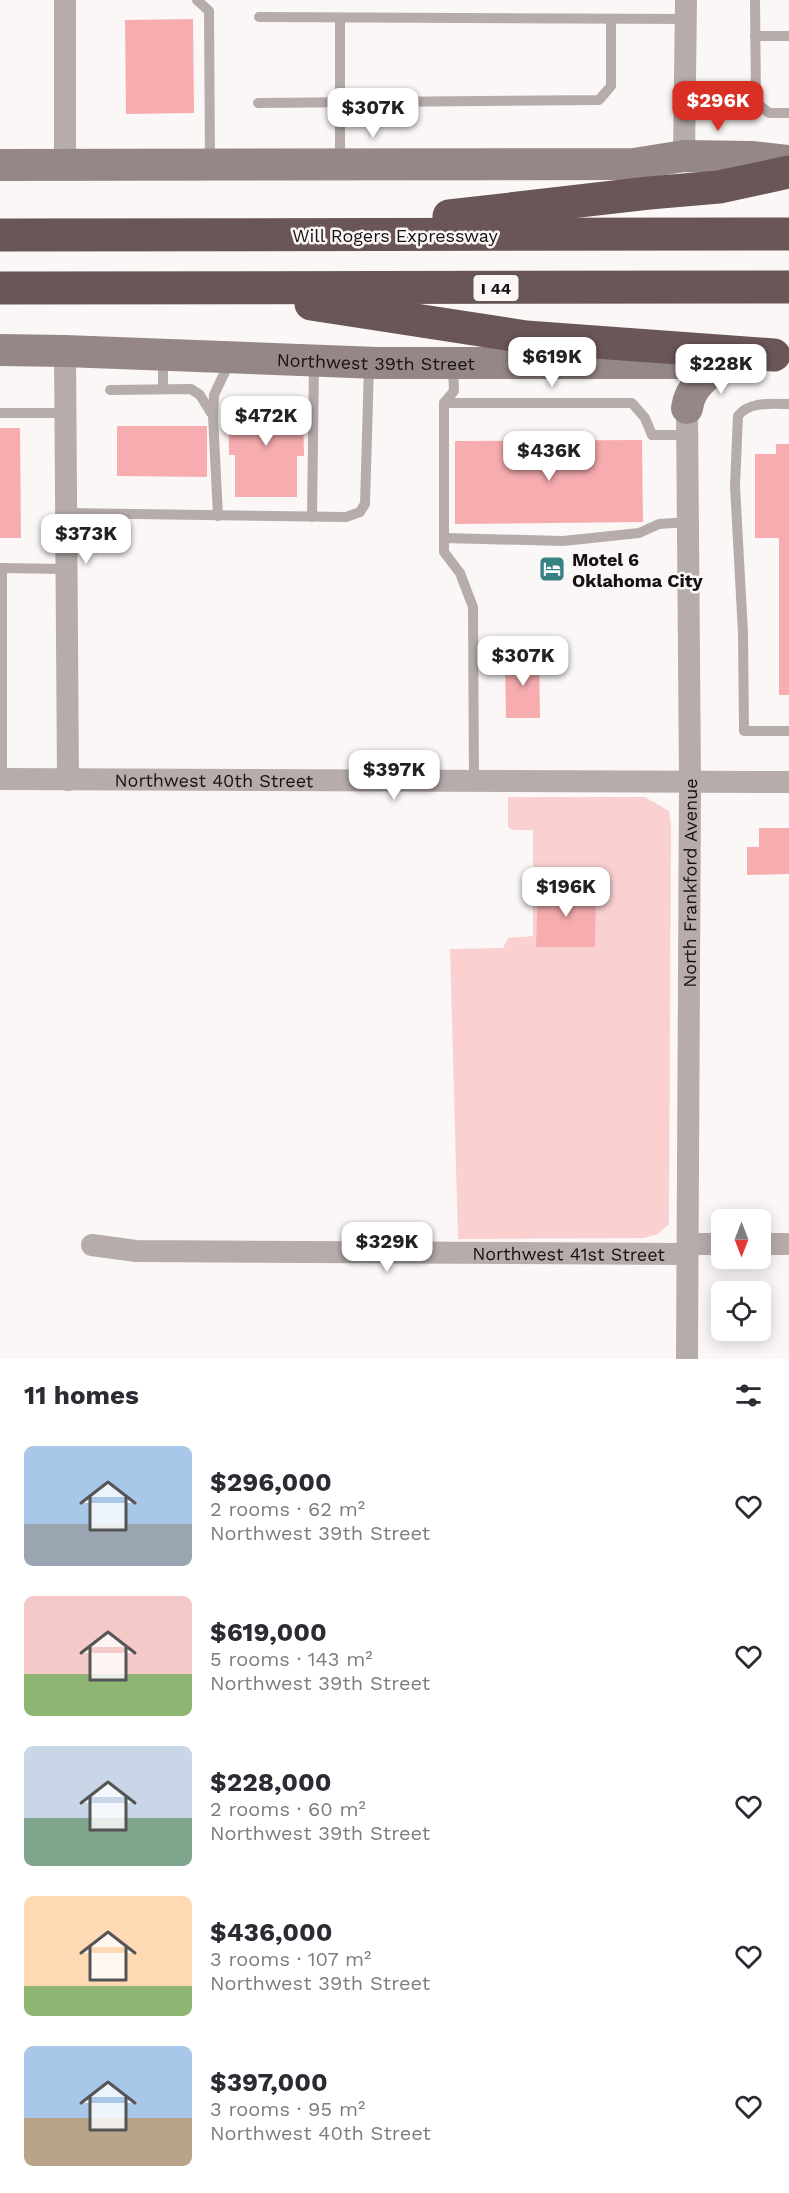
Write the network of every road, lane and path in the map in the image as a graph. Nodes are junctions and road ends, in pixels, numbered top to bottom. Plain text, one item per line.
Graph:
1 (65, 0) edge
2 (197, 0) edge
3 (756, 0) edge
4 (686, 9) edge
5 (259, 17) dead end
6 (340, 18) junction
7 (611, 19) junction
8 (755, 36) junction
9 (789, 36) edge
10 (340, 102) junction
11 (685, 102) junction
12 (756, 102) junction
13 (258, 103) dead end
14 (789, 113) edge
15 (684, 156) junction
16 (789, 161) edge
17 (65, 164) junction
18 (210, 164) junction
19 (340, 164) junction
20 (0, 165) edge
21 (789, 172) edge
22 (789, 234) edge
23 (0, 235) edge
24 (292, 235) junction
25 (789, 287) edge
26 (0, 288) edge
27 (203, 288) junction
28 (0, 350) edge
29 (65, 351) junction
30 (163, 355) junction
31 (782, 355) edge
32 (232, 357) junction
33 (314, 361) junction
34 (369, 363) junction
35 (453, 363) junction
36 (725, 363) junction
37 (163, 389) junction
38 (110, 390) dead end
39 (444, 403) junction
40 (789, 404) edge
41 (0, 413) edge
42 (65, 413) junction
43 (213, 416) junction
44 (687, 421) junction
45 (65, 513) junction
46 (218, 516) junction
47 (312, 517) junction
48 (688, 522) junction
49 (444, 538) junction
50 (1, 568) edge
51 (65, 569) junction
52 (789, 731) edge
53 (1, 779) edge
54 (68, 780) junction
55 (474, 781) junction
56 (690, 782) junction
57 (789, 782) edge
58 (771, 1244) edge
59 (789, 1244) edge
60 (92, 1245) dead end
61 (711, 1246) edge
62 (687, 1249) junction
63 (687, 1359) edge

1 - 17 street
2 - 18 lane
3 - 8 lane
4 - 7 lane
4 - 11 street
5 - 6 lane
6 - 7 lane
6 - 10 lane
7 - 10 lane
8 - 9 lane
8 - 12 lane
10 - 13 lane
10 - 19 lane
11 - 12 lane
11 - 15 street
12 - 14 lane
15 - 16 main road
15 - 19 main road
17 - 18 main road
17 - 20 main road
18 - 19 main road
21 - 24 highway
22 - 24 highway, Will Rogers Expressway
23 - 24 highway, Will Rogers Expressway
25 - 27 highway, I 44
26 - 27 highway, I 44
27 - 31 highway
28 - 29 main road, Northwest 39th Street
29 - 30 main road, Northwest 39th Street
29 - 42 street
30 - 32 main road, Northwest 39th Street
30 - 37 lane
31 - 36 main road, Northwest 39th Street
32 - 33 main road, Northwest 39th Street
32 - 43 lane
33 - 34 main road, Northwest 39th Street
33 - 47 lane
34 - 35 main road, Northwest 39th Street
34 - 47 lane
35 - 36 main road, Northwest 39th Street
35 - 39 lane
36 - 44 main road
37 - 38 lane
37 - 43 lane
39 - 44 lane
39 - 49 lane
40 - 52 lane
41 - 42 lane
42 - 45 street
43 - 46 lane
44 - 48 street, North Frankford Avenue
45 - 46 lane
45 - 51 street
46 - 47 lane
48 - 49 lane
48 - 56 street, North Frankford Avenue
49 - 55 lane
50 - 51 lane
50 - 53 lane
51 - 54 street
53 - 54 street, Northwest 40th Street
54 - 55 street, Northwest 40th Street
55 - 56 street, Northwest 40th Street
56 - 57 street, Northwest 40th Street
56 - 62 street, North Frankford Avenue
58 - 59 street
60 - 62 street, Northwest 41st Street
61 - 62 street, Northwest 41st Street
62 - 63 street, North Frankford Avenue

